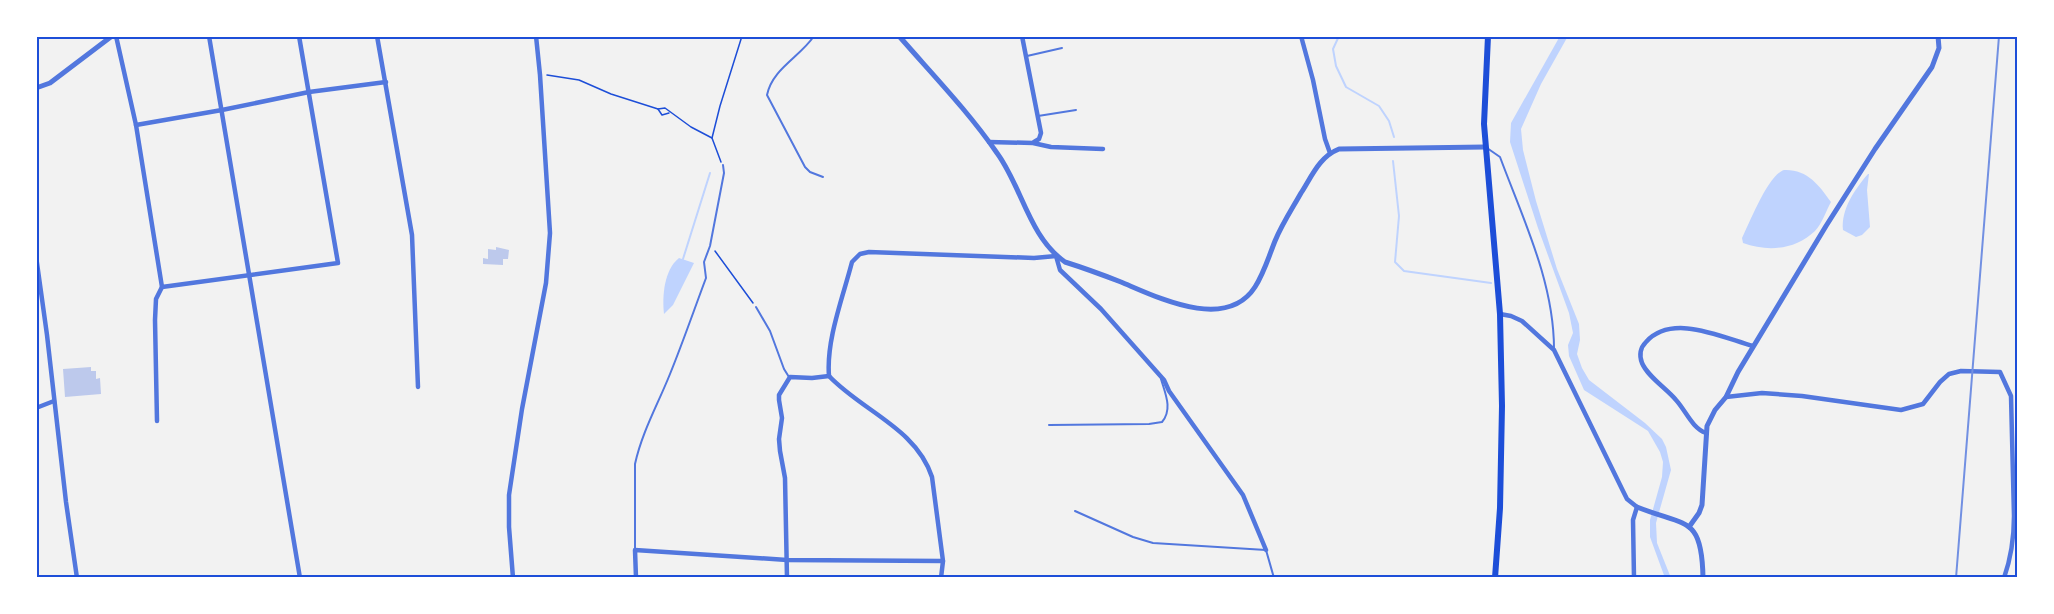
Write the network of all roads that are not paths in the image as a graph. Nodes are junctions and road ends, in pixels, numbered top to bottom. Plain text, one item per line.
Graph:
1 (114, 36) edge
2 (209, 36) edge
3 (299, 36) edge
4 (377, 36) edge
5 (536, 36) edge
6 (814, 36) edge
7 (899, 36) edge
8 (1022, 36) edge
9 (1301, 36) edge
10 (1488, 36) edge
11 (1938, 36) edge
12 (1062, 48) dead end
13 (1026, 56) junction
14 (386, 82) junction
15 (36, 88) edge
16 (309, 92) junction
17 (222, 110) junction
18 (1076, 110) dead end
19 (1038, 116) junction
20 (136, 125) junction
21 (989, 142) junction
22 (1033, 143) junction
23 (1485, 147) junction
24 (1103, 149) dead end
25 (1330, 153) junction
26 (723, 165) road end
27 (823, 177) dead end
28 (36, 256) edge
29 (1056, 256) junction
30 (249, 274) junction
31 (162, 287) junction
32 (756, 307) road end
33 (1500, 314) junction
34 (1754, 346) junction
35 (1554, 350) junction
36 (829, 376) junction
37 (1160, 376) junction
38 (790, 377) junction
39 (418, 387) dead end
40 (1726, 397) junction
41 (54, 401) junction
42 (36, 408) edge
43 (157, 421) dead end
44 (1048, 425) dead end
45 (1707, 433) junction
46 (1637, 507) junction
47 (1075, 511) dead end
48 (1689, 527) junction
49 (635, 550) junction
50 (1266, 550) junction
51 (787, 560) junction
52 (943, 561) junction
53 (77, 578) edge
54 (300, 578) edge
55 (513, 578) edge
56 (636, 578) edge
57 (787, 578) edge
58 (941, 578) edge
59 (1274, 578) edge
60 (1495, 578) edge
61 (1634, 578) edge
62 (1703, 578) edge
63 (2004, 578) edge

1 - 15 street
1 - 20 street
2 - 17 street
3 - 16 street
4 - 14 street
5 - 55 street
6 - 27 lane
7 - 21 street
8 - 13 street
9 - 25 street
10 - 23 main road
11 - 34 street
12 - 13 lane
13 - 19 street
14 - 16 street
14 - 39 street
16 - 17 street
16 - 30 street
17 - 20 street
17 - 30 street
18 - 19 lane
19 - 22 street
20 - 31 street
21 - 22 street
21 - 29 street
22 - 24 street
23 - 25 street
23 - 33 main road
23 - 35 lane
25 - 29 street
26 - 49 lane
28 - 41 street
29 - 36 street
29 - 37 street
30 - 31 street
30 - 54 street
31 - 43 street
32 - 38 lane
33 - 35 street
33 - 60 main road
34 - 40 street
34 - 45 street
35 - 46 street
36 - 38 street
36 - 52 street
37 - 44 lane
37 - 50 street
38 - 51 street
40 - 45 street
40 - 63 street
41 - 42 street
41 - 53 street
45 - 48 street
46 - 48 street
46 - 61 street
47 - 50 lane
48 - 62 street
49 - 51 street
49 - 56 street
50 - 59 lane
51 - 52 street
51 - 57 street
52 - 58 street

